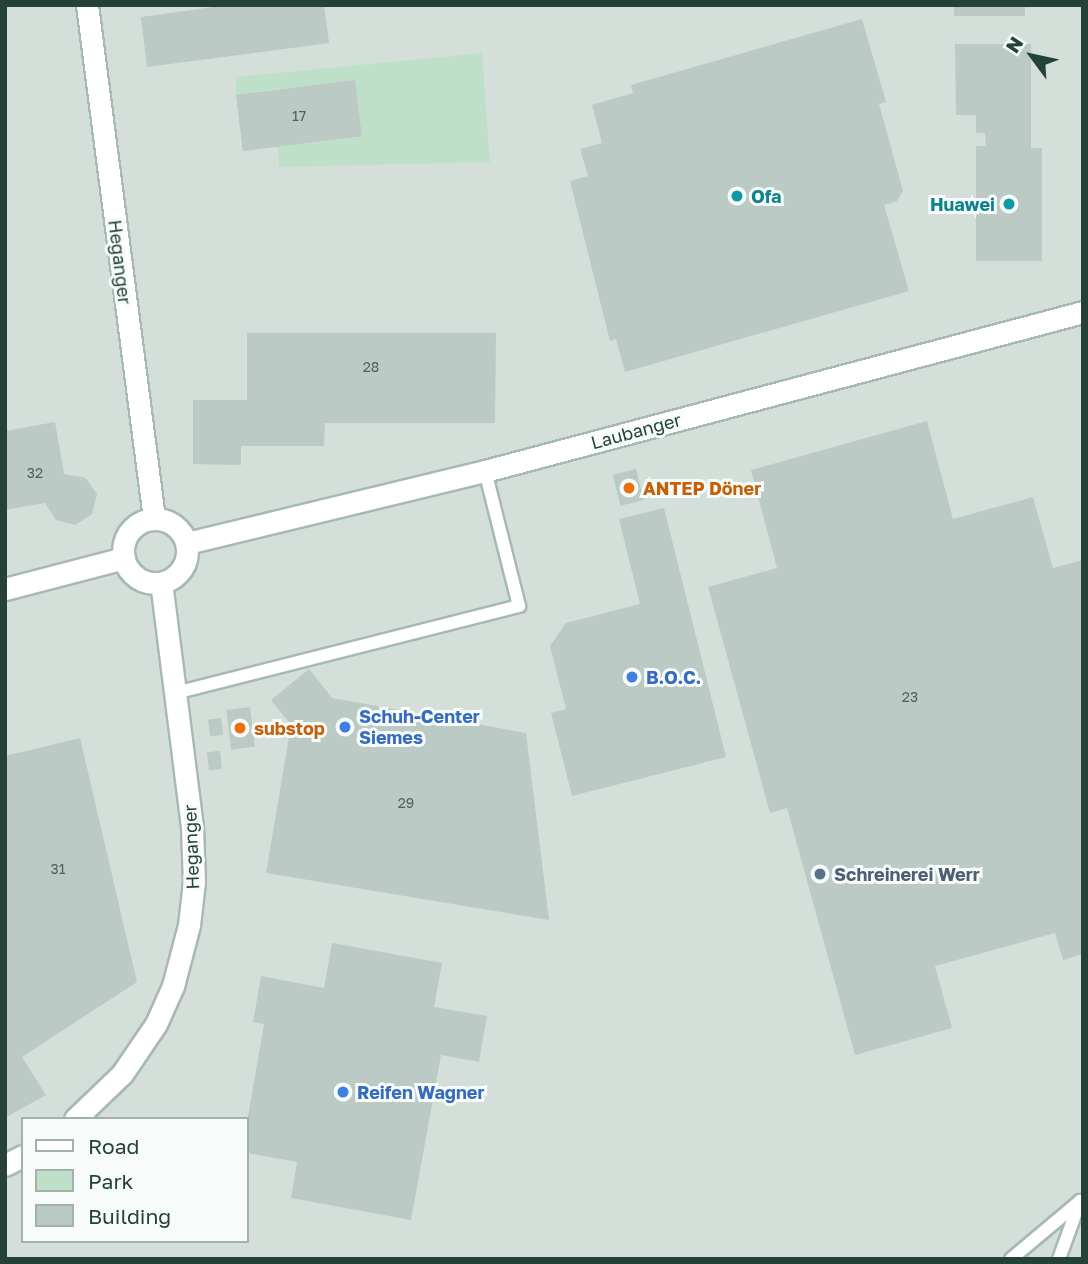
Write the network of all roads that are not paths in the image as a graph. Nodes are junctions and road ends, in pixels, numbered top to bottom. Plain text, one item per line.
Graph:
1 (87, 5) edge
2 (1083, 312) edge
3 (485, 471) junction
4 (154, 518) junction
5 (187, 543) junction
6 (124, 558) junction
7 (161, 583) junction
8 (5, 589) edge
9 (175, 693) junction
10 (77, 1117) edge
11 (21, 1157) edge
12 (5, 1165) edge
13 (1081, 1200) edge
14 (1011, 1259) edge
15 (1059, 1259) edge

1 - 4 street, Heganger
2 - 3 street, Laubanger
3 - 5 street, Laubanger
3 - 9 lane
4 - 5 street
4 - 6 street
5 - 7 street
6 - 7 street
6 - 8 street
7 - 9 street, Heganger
9 - 10 street, Heganger
11 - 12 street
13 - 14 lane
13 - 15 lane

